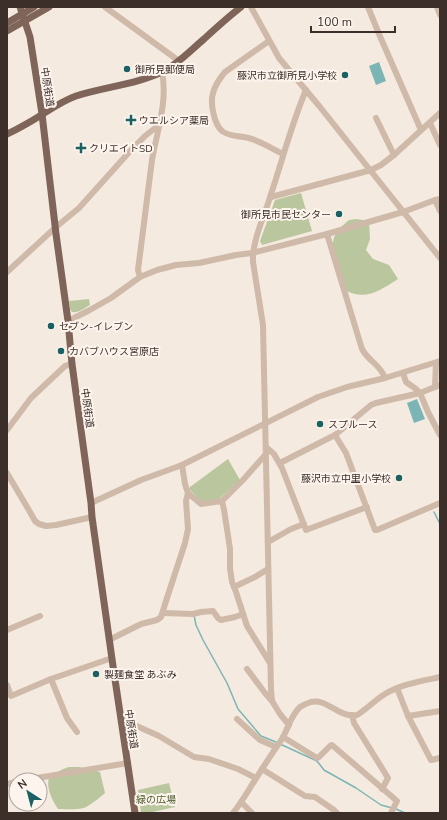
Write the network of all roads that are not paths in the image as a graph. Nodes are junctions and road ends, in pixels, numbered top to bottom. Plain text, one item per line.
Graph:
1 (34, 7) edge
2 (49, 7) edge
3 (105, 7) edge
4 (241, 7) edge
5 (251, 7) edge
6 (368, 7) edge
7 (437, 7) edge
8 (23, 14) edge
9 (440, 15) edge
10 (7, 22) edge
11 (7, 31) edge
12 (269, 41) junction
13 (179, 61) junction
14 (162, 72) junction
15 (306, 90) junction
16 (440, 113) edge
17 (42, 114) junction
18 (376, 118) dead end
19 (430, 123) junction
20 (159, 125) junction
21 (421, 130) junction
22 (7, 134) edge
23 (440, 145) edge
24 (283, 154) junction
25 (394, 155) junction
26 (371, 170) junction
27 (270, 197) junction
28 (437, 199) edge
29 (440, 211) edge
30 (404, 212) junction
31 (56, 227) junction
32 (327, 234) junction
33 (252, 253) junction
34 (440, 258) edge
35 (7, 272) edge
36 (140, 277) junction
37 (68, 321) junction
38 (438, 362) edge
39 (72, 364) junction
40 (404, 373) junction
41 (385, 378) junction
42 (438, 386) edge
43 (420, 393) junction
44 (265, 424) junction
45 (7, 430) edge
46 (335, 435) junction
47 (440, 435) edge
48 (266, 447) junction
49 (266, 454) junction
50 (280, 463) junction
51 (182, 465) junction
52 (7, 473) edge
53 (188, 492) junction
54 (222, 501) junction
55 (91, 502) junction
56 (440, 503) edge
57 (367, 507) junction
58 (92, 517) junction
59 (304, 524) junction
60 (268, 542) junction
61 (268, 569) junction
62 (234, 587) junction
63 (162, 613) junction
64 (243, 614) junction
65 (40, 616) dead end
66 (7, 630) edge
67 (109, 640) junction
68 (112, 658) junction
69 (270, 664) junction
70 (247, 669) dead end
71 (440, 677) edge
72 (51, 679) junction
73 (7, 685) edge
74 (397, 688) junction
75 (272, 701) junction
76 (440, 711) edge
77 (352, 715) junction
78 (408, 716) junction
79 (121, 719) junction
80 (237, 719) dead end
81 (289, 725) junction
82 (77, 732) dead end
83 (279, 743) junction
84 (440, 758) edge
85 (128, 763) junction
86 (262, 769) junction
87 (48, 776) edge
88 (256, 778) junction
89 (382, 789) junction
90 (241, 802) junction
91 (135, 813) edge
92 (233, 813) edge
93 (252, 813) edge
94 (337, 813) edge
95 (391, 813) edge

1 - 8 main road
2 - 8 main road
3 - 13 street
4 - 13 main road
5 - 12 street
6 - 21 street
7 - 9 street
8 - 10 main road
8 - 11 main road
8 - 17 main road, 中原街道
12 - 15 street
12 - 24 street
13 - 14 main road
14 - 17 main road
14 - 20 street
15 - 24 street
15 - 26 street
16 - 19 street
17 - 22 main road
17 - 31 main road, 中原街道
18 - 25 street
19 - 21 street
19 - 23 street
20 - 31 street
20 - 36 street
21 - 25 street
24 - 27 street
25 - 26 street
26 - 27 street
26 - 30 street
27 - 33 street
28 - 29 street
28 - 30 street
30 - 32 street
30 - 34 street
31 - 35 street
31 - 37 main road, 中原街道
32 - 33 street
32 - 41 street
33 - 36 street
33 - 44 street
36 - 37 street
37 - 39 main road, 中原街道
38 - 40 street
38 - 42 street
39 - 45 street
39 - 55 main road, 中原街道
40 - 41 street
40 - 43 street
41 - 44 street
42 - 43 street
43 - 46 street
43 - 47 street
44 - 48 street
44 - 51 street
46 - 50 street
46 - 57 street
48 - 49 street
48 - 50 street
49 - 54 street
49 - 60 street
50 - 59 street
51 - 53 street
51 - 55 street
52 - 58 street
53 - 54 street
53 - 63 street
54 - 62 street
55 - 58 main road, 中原街道
56 - 57 street
57 - 59 street
58 - 67 main road, 中原街道
59 - 60 street
60 - 61 street
61 - 62 street
61 - 69 street
62 - 64 street
63 - 64 street
63 - 67 street
64 - 69 street
65 - 66 street
67 - 68 main road, 中原街道
68 - 72 street
68 - 79 main road, 中原街道
69 - 75 street
70 - 75 street
71 - 74 street
72 - 73 street
72 - 82 street
74 - 77 street
74 - 78 street
75 - 81 street
76 - 78 street
77 - 81 street
77 - 89 street
78 - 84 street
79 - 85 main road, 中原街道
79 - 88 street
80 - 83 street
81 - 83 street
83 - 86 street
83 - 89 street
85 - 87 street
85 - 91 main road, 中原街道
86 - 88 street
86 - 94 street
88 - 90 street
89 - 95 street
90 - 92 street
90 - 93 street

